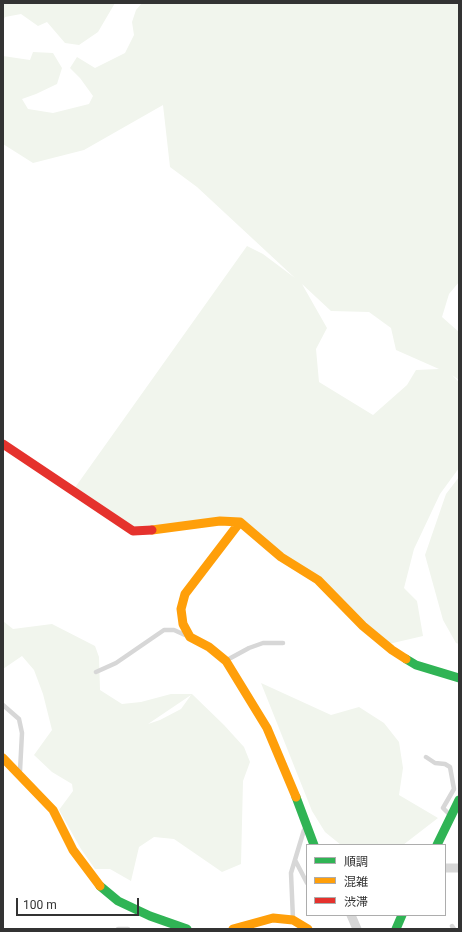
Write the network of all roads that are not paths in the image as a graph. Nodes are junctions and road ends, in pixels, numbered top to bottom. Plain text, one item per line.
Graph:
1 (3, 444) edge
2 (240, 522) junction
3 (190, 637) junction
4 (283, 643) dead end
5 (226, 661) junction
6 (96, 672) dead end
7 (459, 678) edge
8 (3, 705) edge
9 (426, 757) dead end
10 (3, 758) edge
11 (20, 775) junction
12 (459, 800) edge
13 (451, 816) junction
14 (306, 824) junction
15 (439, 842) edge
16 (314, 844) edge
17 (295, 860) junction
18 (446, 868) edge
19 (459, 868) edge
20 (306, 881) edge
21 (351, 916) edge
22 (402, 916) edge
23 (293, 920) junction
24 (171, 927) edge
25 (118, 929) edge
26 (128, 929) edge
27 (187, 929) edge
28 (233, 929) edge
29 (308, 929) edge
30 (357, 929) edge
31 (396, 929) edge

1 - 2 street
2 - 3 street
2 - 7 street
3 - 5 street
3 - 6 lane
4 - 5 lane
5 - 14 street
8 - 11 lane
9 - 13 lane
10 - 11 street
11 - 24 street
12 - 13 street
13 - 15 street
14 - 16 street
14 - 17 lane
17 - 20 lane
17 - 23 lane
18 - 19 street
21 - 30 street
22 - 31 street
23 - 28 street
23 - 29 street
24 - 27 street
25 - 26 lane

